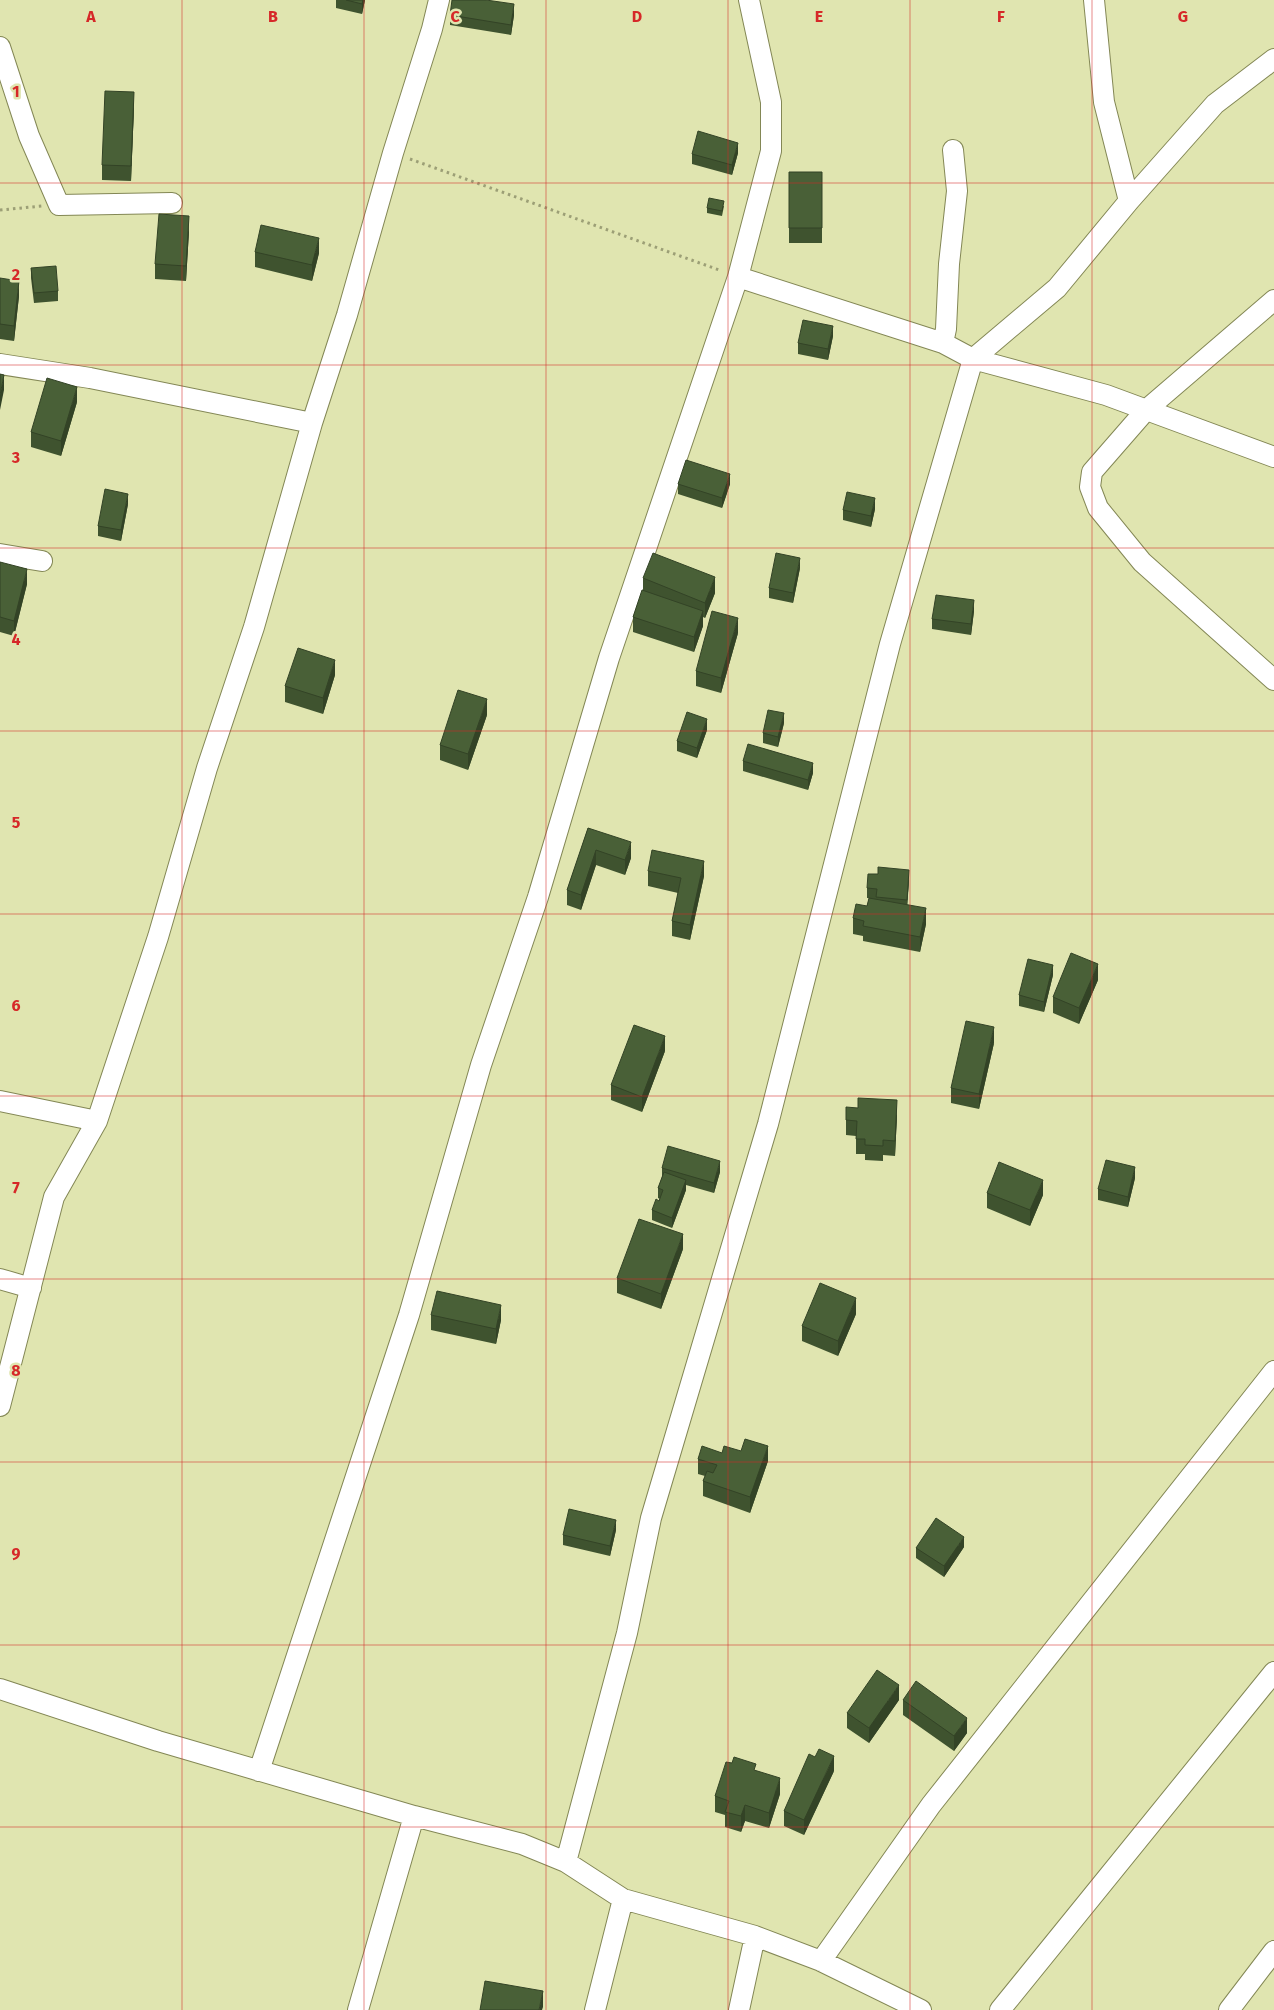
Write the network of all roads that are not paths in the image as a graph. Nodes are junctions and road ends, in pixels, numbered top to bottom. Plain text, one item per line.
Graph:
1 (439, 0) edge
2 (749, 0) edge
3 (1094, 0) edge
4 (0, 47) edge
5 (1274, 59) edge
6 (953, 150) dead end
7 (1130, 201) junction
8 (172, 203) dead end
9 (738, 276) junction
10 (1274, 300) edge
11 (943, 343) junction
12 (973, 359) junction
13 (0, 364) edge
14 (1146, 410) junction
15 (312, 423) junction
16 (1274, 457) edge
17 (0, 554) edge
18 (42, 561) dead end
19 (1274, 680) edge
20 (0, 1101) edge
21 (97, 1121) junction
22 (0, 1279) edge
23 (31, 1288) junction
24 (1274, 1371) edge
25 (0, 1406) edge
26 (1274, 1672) edge
27 (0, 1689) edge
28 (259, 1771) junction
29 (414, 1816) junction
30 (566, 1862) junction
31 (623, 1899) junction
32 (755, 1936) junction
33 (1274, 1951) edge
34 (821, 1960) junction
35 (358, 2010) edge
36 (595, 2010) edge
37 (739, 2010) edge
38 (921, 2010) edge
39 (1000, 2010) edge
40 (1229, 2010) edge

1 - 15 street
2 - 9 street
3 - 7 street
4 - 8 street
5 - 7 street
6 - 11 street
7 - 12 street
9 - 11 street
9 - 28 street
10 - 14 street
11 - 12 street
12 - 14 street
12 - 30 street
13 - 15 street
14 - 16 street
14 - 19 street
15 - 21 street
17 - 18 street
20 - 21 street
21 - 23 street
22 - 23 street
23 - 25 street
24 - 34 street
26 - 39 street
27 - 28 street
28 - 29 street
29 - 30 street
29 - 35 street
30 - 31 street
31 - 32 street
31 - 36 street
32 - 34 street
32 - 37 street
33 - 40 street
34 - 38 street

